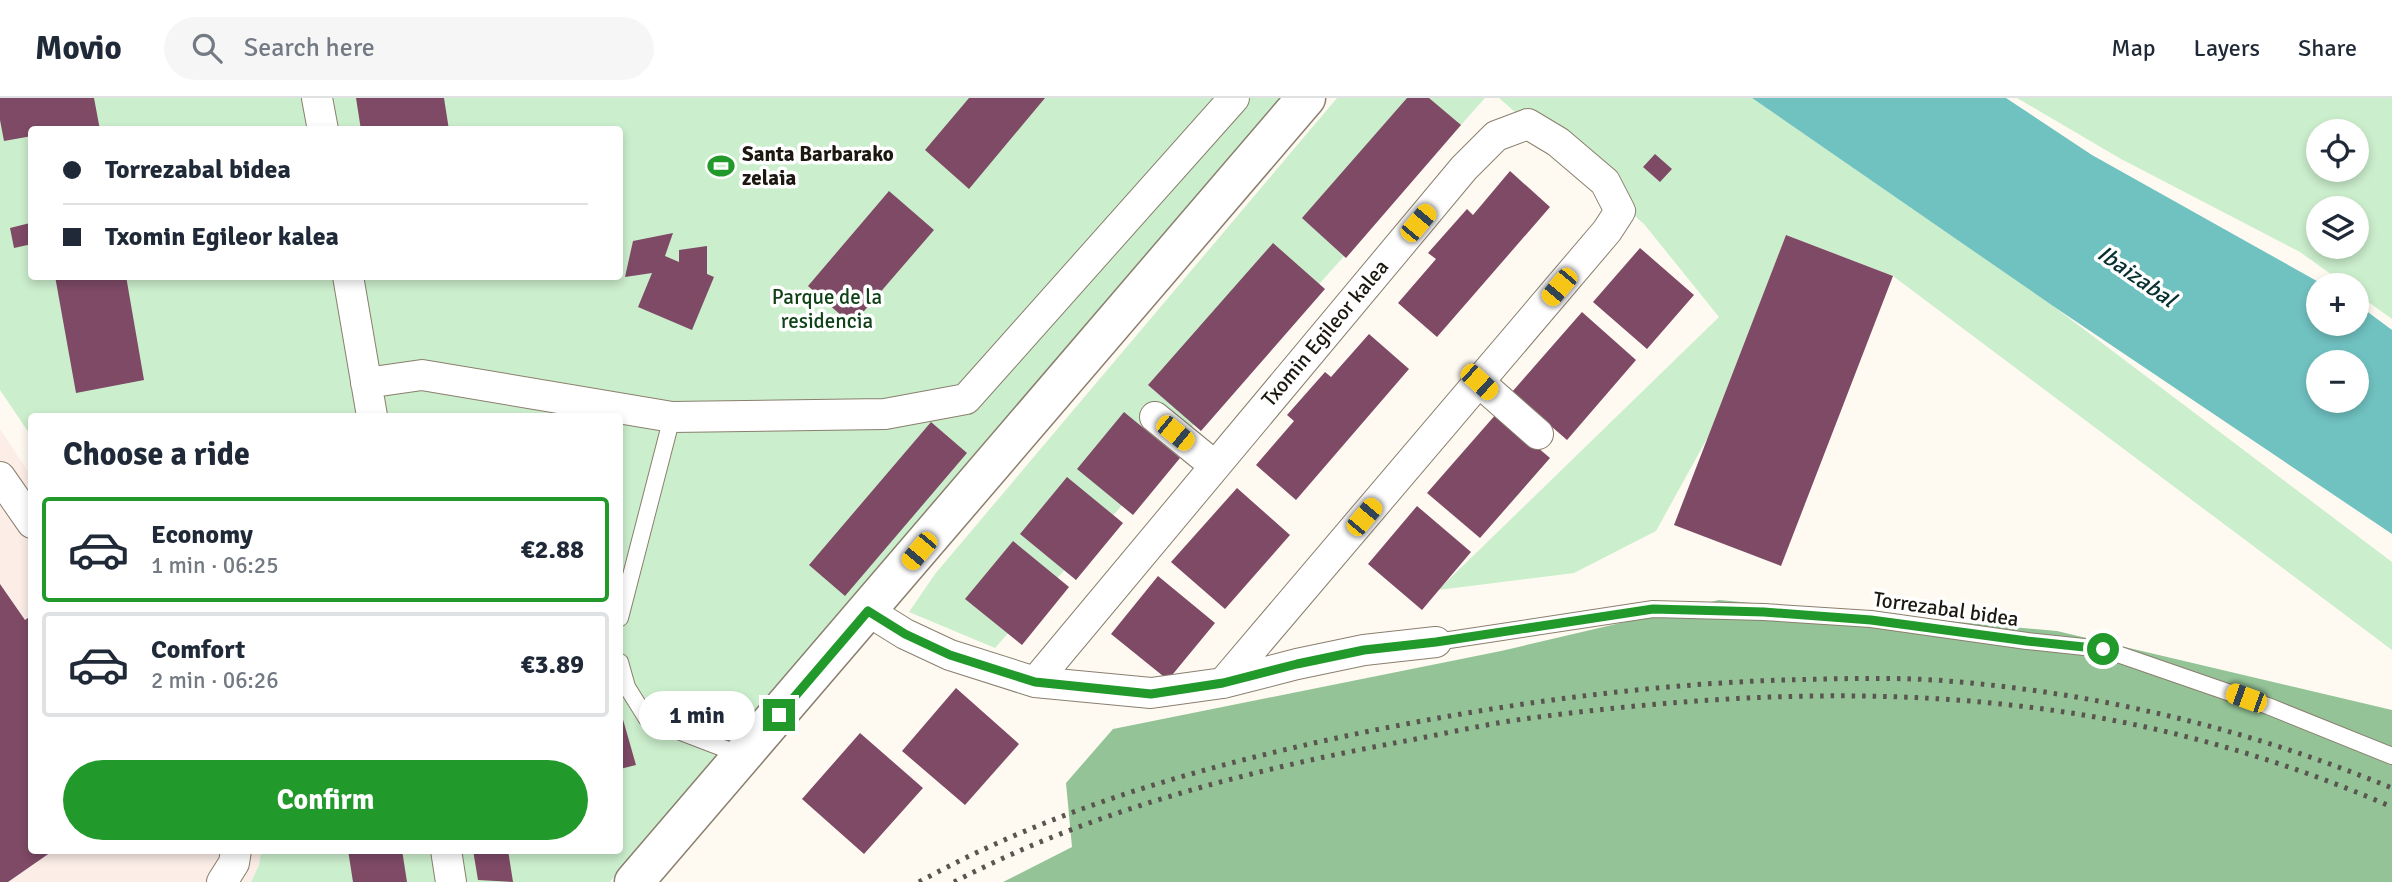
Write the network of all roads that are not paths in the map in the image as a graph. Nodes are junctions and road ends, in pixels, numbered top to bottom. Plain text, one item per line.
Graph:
1 (317, 98) edge
2 (1234, 98) edge
3 (1306, 98) edge
4 (322, 126) edge
5 (349, 280) edge
6 (1479, 382) junction
7 (366, 383) junction
8 (371, 413) edge
9 (672, 417) junction
10 (1155, 417) dead end
11 (1538, 434) dead end
12 (1215, 466) junction
13 (0, 477) edge
14 (28, 517) edge
15 (623, 606) edge
16 (868, 611) junction
17 (1436, 642) joint
18 (623, 673) edge
19 (1035, 682) junction
20 (1223, 683) junction
21 (743, 756) junction
22 (2392, 756) edge
23 (235, 854) edge
24 (447, 854) edge
25 (222, 882) edge
26 (451, 882) edge
27 (634, 882) edge

1 - 4 street
2 - 9 street
3 - 16 street
5 - 7 street
6 - 11 street
6 - 12 street, Txomin Egileor kalea
6 - 20 street, Txomin Egileor kalea
7 - 8 street
7 - 9 street
9 - 15 lane
10 - 12 street
12 - 19 street, Txomin Egileor kalea
13 - 14 street
16 - 19 street
16 - 21 street
17 - 20 street
17 - 22 lane, Torrezabal bidea
18 - 21 lane
19 - 20 street
21 - 27 street
23 - 25 street
24 - 26 street

